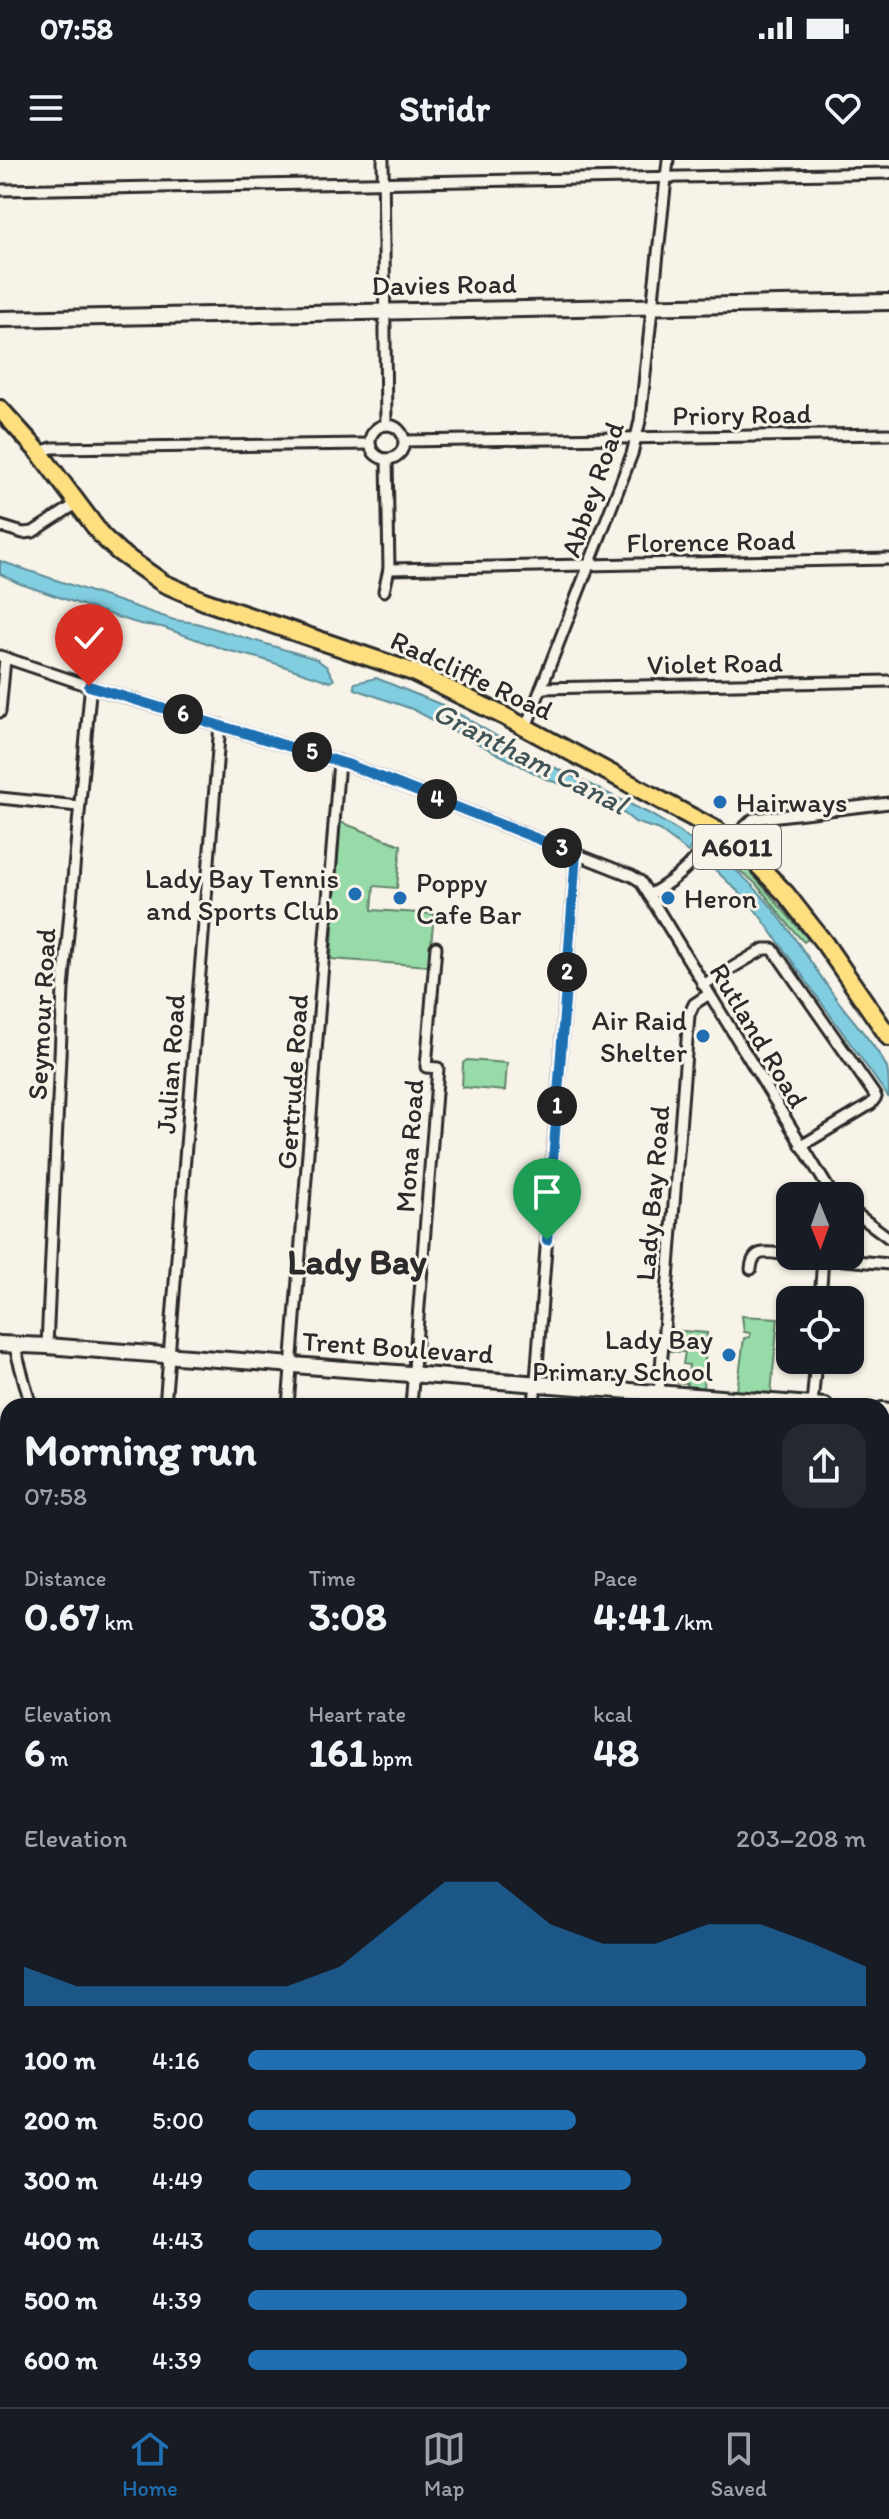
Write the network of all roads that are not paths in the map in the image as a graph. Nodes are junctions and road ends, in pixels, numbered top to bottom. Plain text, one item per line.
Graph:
1 (383, 160) edge
2 (668, 160) edge
3 (889, 173) edge
4 (666, 178) junction
5 (383, 183) junction
6 (0, 190) edge
7 (889, 302) edge
8 (653, 306) junction
9 (385, 312) junction
10 (0, 319) edge
11 (1, 410) edge
12 (386, 425) junction
13 (889, 434) edge
14 (636, 438) junction
15 (404, 441) junction
16 (369, 444) junction
17 (39, 452) junction
18 (387, 459) junction
19 (76, 504) junction
20 (0, 526) edge
21 (889, 559) edge
22 (589, 565) junction
23 (389, 569) junction
24 (384, 591) dead end
25 (2, 658) edge
26 (889, 681) edge
27 (95, 688) junction
28 (541, 688) junction
29 (0, 712) edge
30 (220, 725) junction
31 (526, 727) junction
32 (339, 761) junction
33 (0, 798) edge
34 (889, 803) edge
35 (78, 806) junction
36 (716, 830) junction
37 (730, 841) junction
38 (576, 854) junction
39 (649, 895) junction
40 (436, 947) dead end
41 (706, 990) junction
42 (889, 1037) edge
43 (801, 1146) junction
44 (824, 1182) edge
45 (864, 1219) edge
46 (889, 1238) edge
47 (776, 1254) edge
48 (864, 1262) edge
49 (889, 1264) edge
50 (751, 1269) dead end
51 (7, 1344) edge
52 (47, 1346) junction
53 (169, 1355) junction
54 (292, 1365) junction
55 (414, 1374) junction
56 (815, 1374) edge
57 (536, 1383) junction
58 (28, 1398) edge
59 (166, 1398) edge
60 (289, 1398) edge
61 (412, 1398) edge
62 (535, 1398) edge
63 (644, 1398) edge
64 (658, 1398) edge
65 (813, 1398) edge

1 - 5 street
2 - 4 street, Abbey Road
3 - 4 street
4 - 5 street
4 - 8 street, Abbey Road
5 - 6 street
5 - 9 street
7 - 8 street, Davies Road
8 - 9 street, Davies Road
8 - 14 street, Abbey Road
9 - 10 street, Davies Road
9 - 12 street
11 - 17 highway, Radcliffe Road / A6011
12 - 15 street
12 - 16 street
13 - 14 street, Priory Road
14 - 15 street, Priory Road
14 - 22 street, Abbey Road
15 - 18 street
16 - 17 street
16 - 18 street
17 - 19 highway, Radcliffe Road / A6011
18 - 23 street
19 - 20 street
19 - 31 highway, Radcliffe Road / A6011
21 - 22 street, Florence Road
22 - 23 street, Florence Road
22 - 28 street, Abbey Road
23 - 24 street
25 - 27 street, Rutland Road
25 - 29 street
26 - 28 street, Violet Road
27 - 30 street, Rutland Road
27 - 35 street, Seymour Road
28 - 31 street, Abbey Road
30 - 32 street, Rutland Road
30 - 53 street, Julian Road
31 - 36 highway, Radcliffe Road / A6011
32 - 38 street, Rutland Road
32 - 54 street, Gertrude Road
33 - 35 street
34 - 37 street
35 - 52 street, Seymour Road
36 - 37 highway, Radcliffe Road / A6011
36 - 39 street
37 - 42 highway, Radcliffe Road / A6011
38 - 39 street, Rutland Road
38 - 57 street
39 - 41 street, Rutland Road
40 - 55 street, Mona Road
41 - 43 street, Rutland Road
41 - 43 street
41 - 64 street, Lady Bay Road
43 - 44 street, Rutland Road
45 - 46 street
47 - 50 street
48 - 49 street
51 - 52 street, Trent Boulevard
51 - 58 street
52 - 53 street, Trent Boulevard
53 - 54 street, Trent Boulevard
53 - 59 street, Julian Road
54 - 55 street, Trent Boulevard
54 - 60 street, Gertrude Road
55 - 57 street, Trent Boulevard
55 - 61 street, Mona Road
56 - 65 street
57 - 62 street
57 - 63 street, Trent Boulevard

